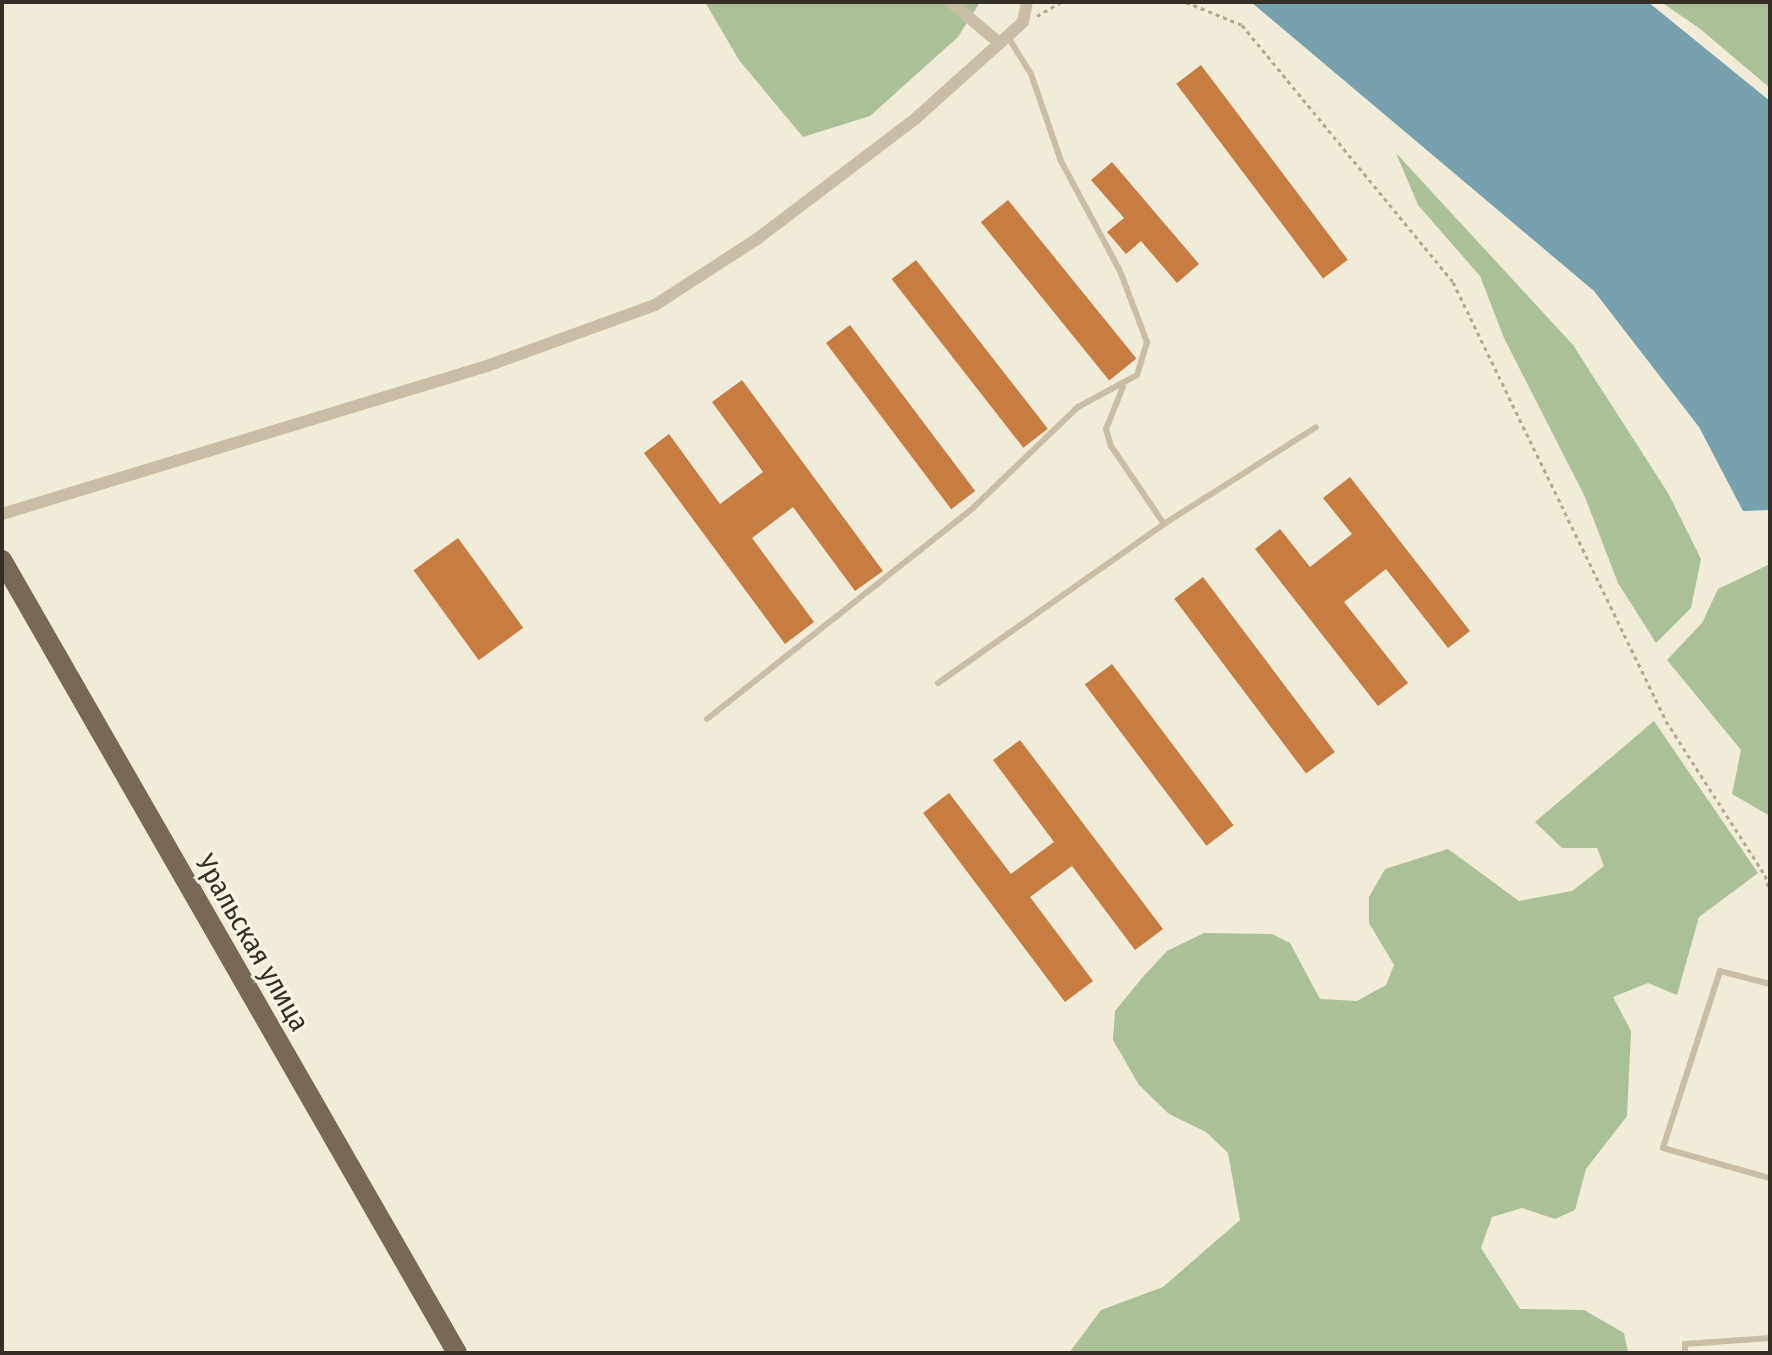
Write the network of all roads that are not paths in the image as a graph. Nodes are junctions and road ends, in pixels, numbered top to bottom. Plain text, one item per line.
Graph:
1 (951, 2) edge
2 (1027, 2) edge
3 (1003, 40) junction
4 (1123, 387) junction
5 (1316, 427) dead end
6 (2, 514) edge
7 (1164, 524) junction
8 (2, 560) edge
9 (938, 683) dead end
10 (707, 719) dead end
11 (1770, 984) edge
12 (1770, 1178) edge
13 (1770, 1338) edge
14 (457, 1353) edge
15 (1685, 1353) edge

1 - 3 street
2 - 3 street
3 - 4 lane
3 - 6 street
4 - 7 lane
4 - 10 lane
5 - 7 lane
7 - 9 lane
8 - 14 main road, Уральская улица
11 - 12 lane
13 - 15 lane

